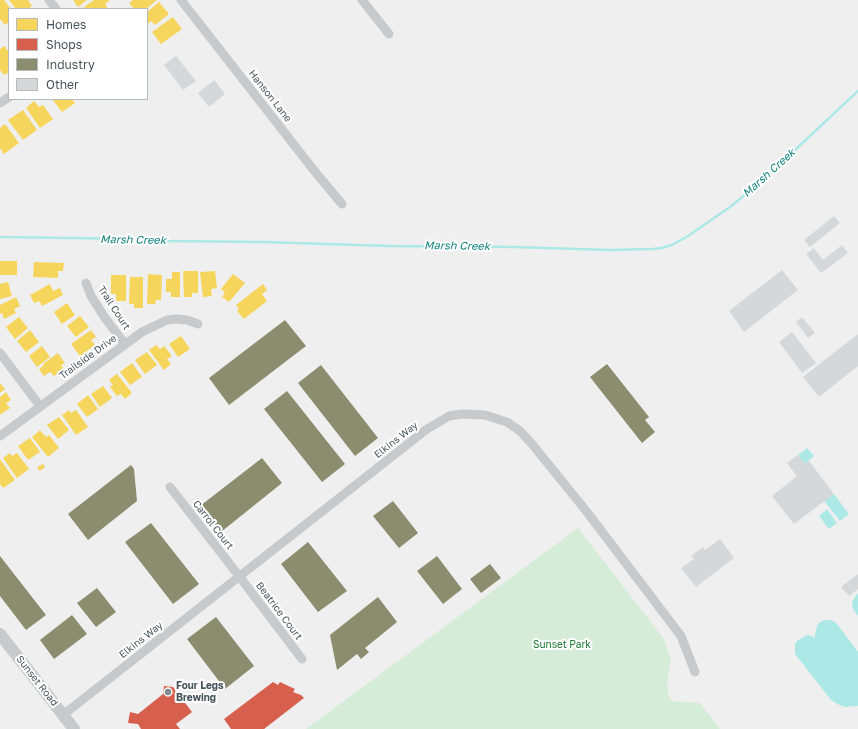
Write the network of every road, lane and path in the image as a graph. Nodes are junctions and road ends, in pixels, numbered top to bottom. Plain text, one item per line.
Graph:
1 (49, 0) edge
2 (181, 0) edge
3 (362, 0) edge
4 (55, 8) edge
5 (389, 34) dead end
6 (342, 204) dead end
7 (86, 283) dead end
8 (198, 324) dead end
9 (125, 344) junction
10 (0, 353) edge
11 (40, 406) junction
12 (0, 436) edge
13 (170, 487) dead end
14 (240, 576) junction
15 (0, 634) edge
16 (302, 659) dead end
17 (695, 672) dead end
18 (63, 715) junction
19 (74, 729) edge

1 - 4 street
2 - 6 street, Hanson Lane
3 - 5 street
7 - 9 street, Trail Court
8 - 9 street, Trailside Drive
9 - 11 street, Trailside Drive
10 - 11 street
11 - 12 street, Trailside Drive
13 - 14 street, Carrol Court
14 - 16 street, Beatrice Court
14 - 17 street, Elkins Way
14 - 18 street, Elkins Way
15 - 18 street, Sunset Road
18 - 19 street, Sunset Road

